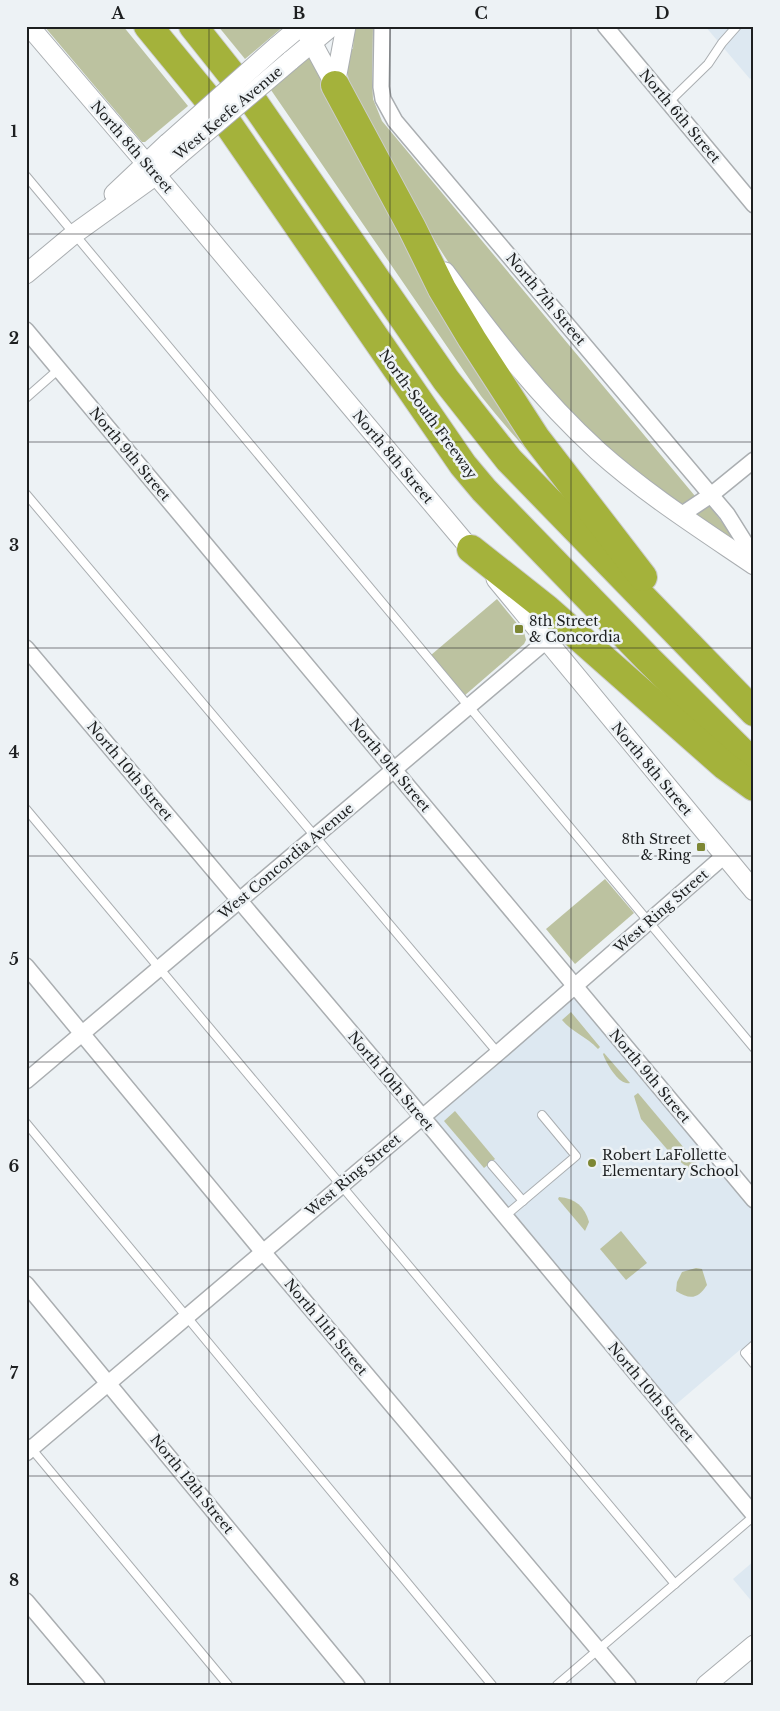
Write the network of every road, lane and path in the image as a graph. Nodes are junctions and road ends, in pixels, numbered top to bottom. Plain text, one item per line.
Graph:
1 (29, 26) edge
2 (148, 26) edge
3 (193, 26) edge
4 (302, 26) edge
5 (332, 26) edge
6 (346, 26) edge
7 (382, 26) edge
8 (605, 26) edge
9 (737, 26) edge
10 (313, 43) junction
11 (336, 86) junction
12 (669, 102) junction
13 (174, 149) junction
14 (151, 169) junction
15 (26, 176) edge
16 (754, 205) edge
17 (412, 228) junction
18 (74, 234) junction
19 (26, 274) edge
20 (26, 330) edge
21 (58, 369) junction
22 (26, 398) edge
23 (754, 460) edge
24 (26, 494) edge
25 (711, 495) junction
26 (681, 515) junction
27 (471, 549) junction
28 (754, 557) edge
29 (754, 565) edge
30 (546, 641) junction
31 (26, 648) edge
32 (727, 685) junction
33 (469, 706) junction
34 (754, 712) edge
35 (754, 764) edge
36 (394, 770) junction
37 (754, 787) edge
38 (26, 809) edge
39 (315, 836) junction
40 (724, 856) junction
41 (754, 891) edge
42 (239, 901) junction
43 (648, 922) junction
44 (26, 966) edge
45 (160, 968) junction
46 (575, 987) junction
47 (83, 1033) junction
48 (754, 1048) edge
49 (498, 1053) junction
50 (26, 1081) edge
51 (542, 1114) dead end
52 (422, 1117) junction
53 (26, 1123) edge
54 (492, 1165) dead end
55 (340, 1186) junction
56 (754, 1200) edge
57 (523, 1201) junction
58 (505, 1216) junction
59 (263, 1252) junction
60 (26, 1284) edge
61 (188, 1316) junction
62 (754, 1345) edge
63 (754, 1364) edge
64 (109, 1383) junction
65 (28, 1448) edge
66 (754, 1516) edge
67 (674, 1584) junction
68 (26, 1601) edge
69 (754, 1645) edge
70 (598, 1649) junction
71 (97, 1685) edge
72 (228, 1685) edge
73 (357, 1685) edge
74 (492, 1685) edge
75 (557, 1685) edge
76 (628, 1685) edge
77 (706, 1685) edge

1 - 14 street, North 8th Street
2 - 35 highway, North-South Freeway
3 - 32 highway
4 - 10 street
4 - 13 street, West Keefe Avenue, bridge
5 - 10 street, West Keefe Avenue
6 - 11 street
7 - 25 street, North 7th Street
8 - 12 street, North 6th Street
9 - 12 lane
10 - 11 street
10 - 13 street, West Keefe Avenue, bridge
11 - 17 highway
12 - 16 street, North 6th Street
13 - 14 street, West Keefe Avenue
14 - 18 street, West Keefe Avenue
14 - 27 street, North 8th Street
15 - 18 lane
17 - 26 street
17 - 32 highway
18 - 19 street, West Keefe Avenue
18 - 33 lane
20 - 21 street, North 9th Street
21 - 22 lane
21 - 36 street, North 9th Street
23 - 25 street
24 - 39 lane
25 - 26 street
25 - 28 street, North 7th Street
26 - 29 street
27 - 30 street, North 8th Street
27 - 37 highway
30 - 33 street, West Concordia Avenue
30 - 40 street, North 8th Street
31 - 42 street, North 10th Street
32 - 34 highway
33 - 36 street, West Concordia Avenue
33 - 43 lane
36 - 39 street, West Concordia Avenue
36 - 46 street, North 9th Street
38 - 45 lane
39 - 42 street, West Concordia Avenue
39 - 49 lane
40 - 41 street, North 8th Street
40 - 43 street, West Ring Street
42 - 45 street, West Concordia Avenue
42 - 52 street, North 10th Street
43 - 46 street, West Ring Street
43 - 48 lane
44 - 47 street, North 11th Street
45 - 47 street, West Concordia Avenue
45 - 55 lane
46 - 49 street, West Ring Street
46 - 56 street, North 9th Street
47 - 50 street, West Concordia Avenue
47 - 59 street, North 11th Street
49 - 52 street, West Ring Street
51 - 57 lane
52 - 55 street, West Ring Street
52 - 58 street, North 10th Street
53 - 61 lane
54 - 57 lane
55 - 59 street, West Ring Street
55 - 67 lane
57 - 58 lane
58 - 66 street, North 10th Street
59 - 61 street, West Ring Street
59 - 70 street, North 11th Street
60 - 64 street, North 12th Street
61 - 64 street, West Ring Street
61 - 74 lane
62 - 63 lane
64 - 65 street, West Ring Street
64 - 73 street, North 12th Street
65 - 72 lane
66 - 67 lane
67 - 70 lane
68 - 71 street
69 - 77 street
70 - 75 lane
70 - 76 street, North 11th Street

